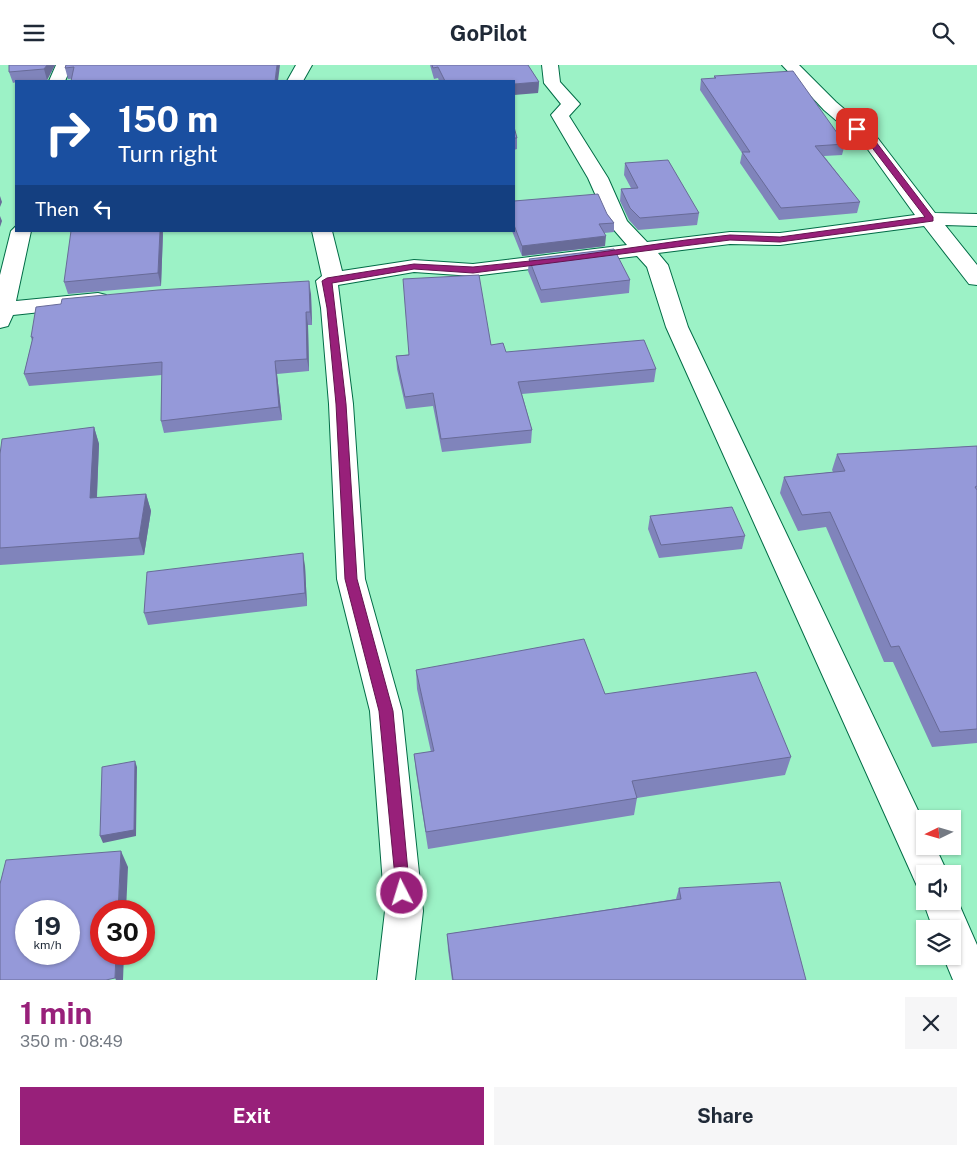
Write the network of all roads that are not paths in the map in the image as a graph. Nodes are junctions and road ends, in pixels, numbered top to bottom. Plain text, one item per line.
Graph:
1 (64, 65) edge
2 (304, 65) edge
3 (550, 65) edge
4 (790, 65) edge
5 (57, 80) edge
6 (296, 80) edge
7 (930, 219) junction
8 (977, 220) edge
9 (21, 232) edge
10 (322, 232) edge
11 (643, 249) junction
12 (977, 279) edge
13 (322, 281) junction
14 (120, 298) edge
15 (1, 315) edge
16 (926, 865) edge
17 (961, 952) edge
18 (396, 980) edge
19 (972, 980) edge

1 - 5 street
2 - 6 street
3 - 11 street
4 - 7 street
7 - 8 street
7 - 11 street
7 - 12 street
9 - 15 street
10 - 13 street
11 - 13 street
11 - 16 street
13 - 18 street
14 - 15 street
17 - 19 street

